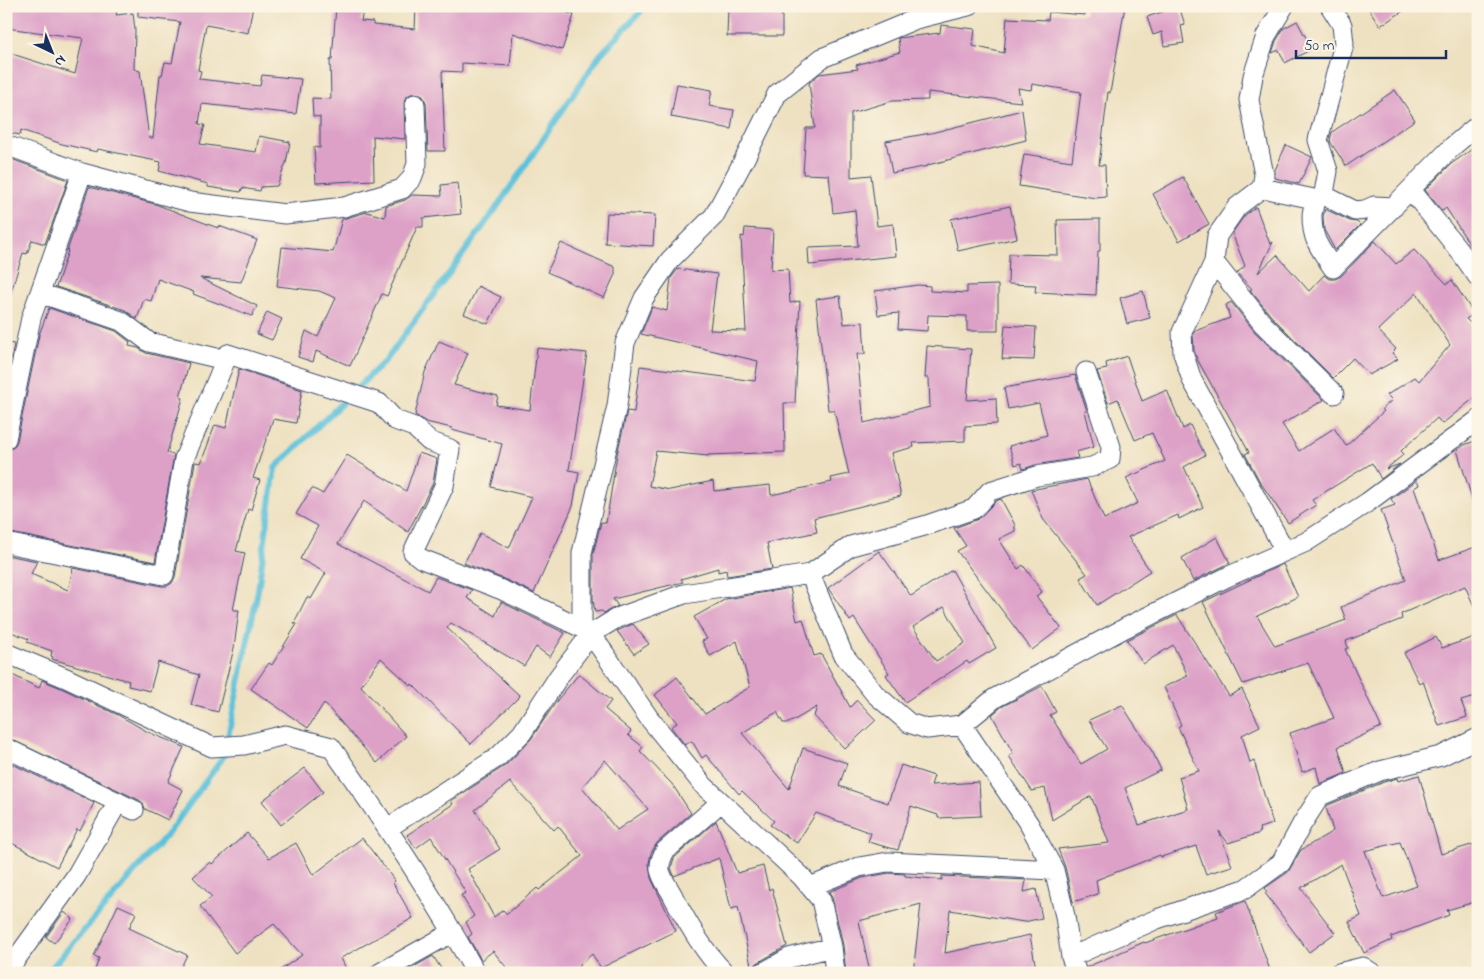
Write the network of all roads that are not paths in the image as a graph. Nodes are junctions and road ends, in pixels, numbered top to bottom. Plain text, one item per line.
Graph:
1 (968, 6) edge
2 (1284, 6) edge
3 (1330, 6) edge
4 (415, 104) dead end
5 (1478, 125) edge
6 (6, 145) edge
7 (82, 173) junction
8 (1262, 188) junction
9 (1411, 190) junction
10 (1394, 207) junction
11 (1214, 262) junction
12 (1478, 277) edge
13 (40, 292) junction
14 (228, 354) junction
15 (1086, 372) dead end
16 (1334, 394) dead end
17 (1478, 420) edge
18 (6, 439) edge
19 (6, 543) edge
20 (1285, 551) junction
21 (810, 574) junction
22 (587, 631) junction
23 (6, 653) edge
24 (962, 725) junction
25 (1478, 738) edge
26 (6, 748) edge
27 (721, 802) junction
28 (388, 828) junction
29 (1054, 870) junction
30 (810, 887) junction
31 (453, 932) junction
32 (832, 947) junction
33 (1074, 965) edge
34 (6, 973) edge
35 (380, 973) edge
36 (476, 973) edge
37 (725, 973) edge
38 (762, 973) edge
39 (835, 973) edge
40 (1339, 973) edge
41 (1372, 973) edge

1 - 22 street
2 - 8 street
3 - 10 street
4 - 7 street
5 - 9 street
6 - 7 street
7 - 13 street
8 - 10 street
8 - 11 street
9 - 10 street
9 - 12 street
11 - 16 street
11 - 20 street
13 - 14 street
13 - 18 street
14 - 19 street
14 - 22 street
15 - 21 street
17 - 20 street
20 - 24 street
21 - 22 street
21 - 24 street
22 - 27 street
22 - 28 street
23 - 28 street
24 - 29 street
25 - 33 street
26 - 34 street
27 - 30 street
27 - 37 street
28 - 31 street
29 - 30 street
29 - 33 street
30 - 32 street
31 - 35 street
31 - 36 street
32 - 38 street
32 - 39 street
40 - 41 street

